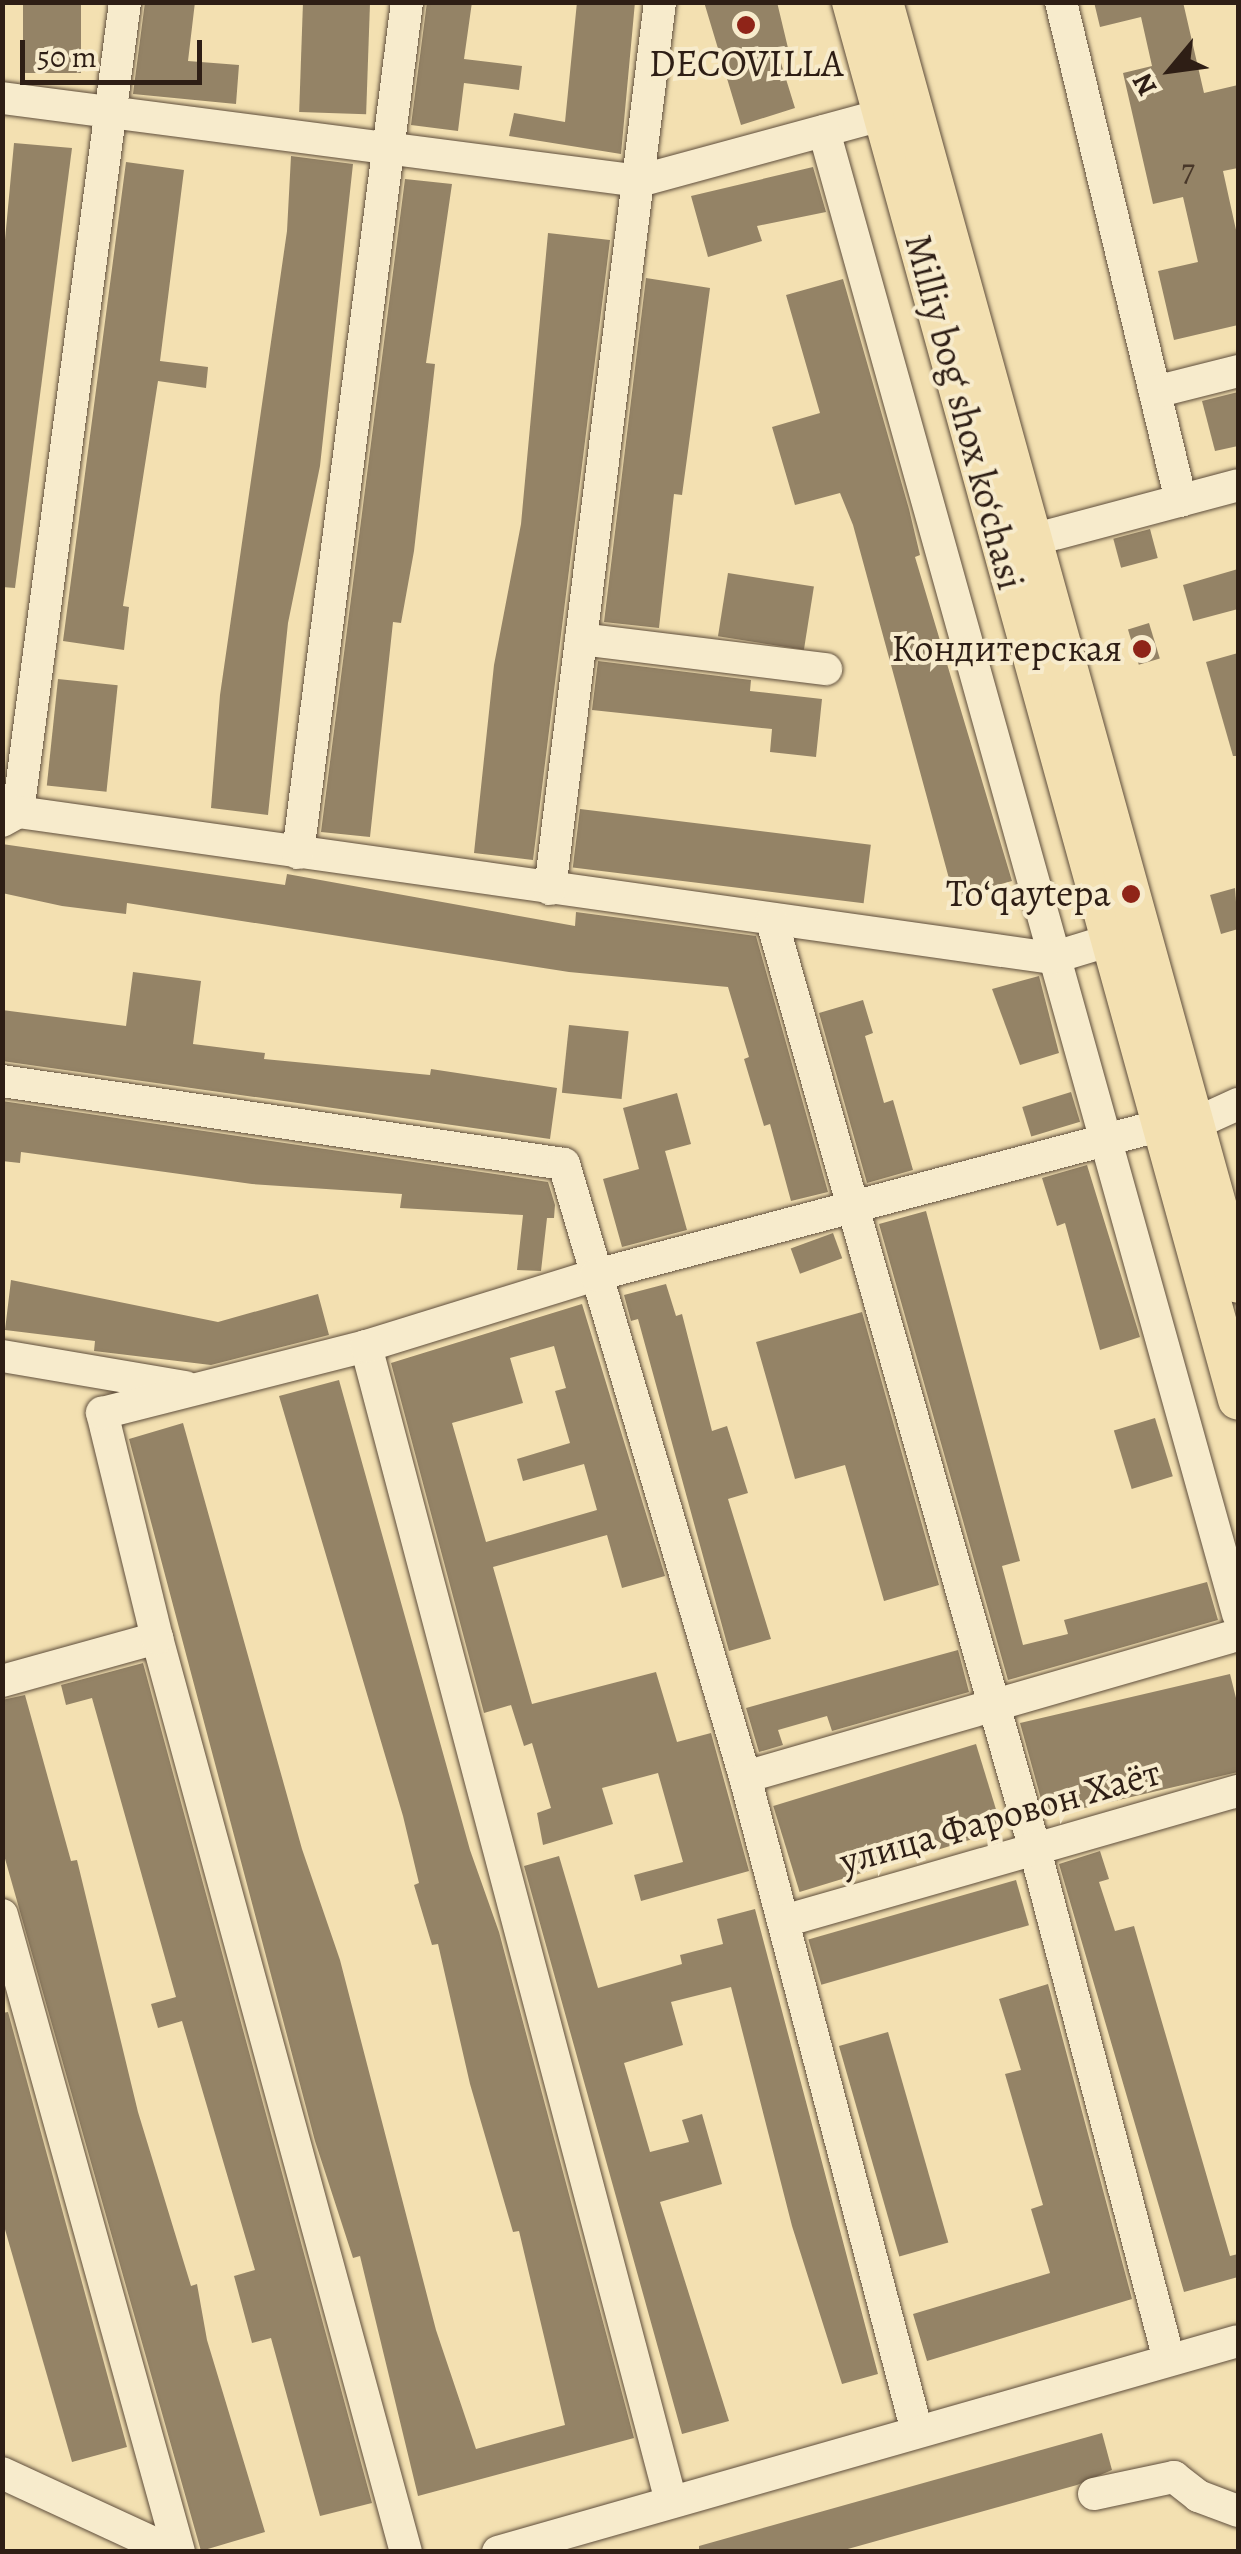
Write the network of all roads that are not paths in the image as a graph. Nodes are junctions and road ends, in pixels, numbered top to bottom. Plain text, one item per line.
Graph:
1 (125, 2) edge
2 (407, 2) edge
3 (660, 2) edge
4 (852, 2) edge
5 (883, 2) edge
6 (1061, 2) edge
7 (2, 98) edge
8 (897, 111) junction
9 (112, 113) junction
10 (824, 131) junction
11 (390, 149) junction
12 (639, 181) junction
13 (1238, 371) edge
14 (1155, 392) junction
15 (1238, 485) edge
16 (1181, 501) junction
17 (1032, 540) junction
18 (581, 639) junction
19 (826, 669) dead end
20 (1082, 778) junction
21 (10, 816) edge
22 (298, 853) junction
23 (550, 889) junction
24 (772, 921) junction
25 (1110, 940) junction
26 (1052, 958) junction
27 (2, 1081) edge
28 (1238, 1104) edge
29 (1178, 1125) junction
30 (1106, 1139) junction
31 (855, 1210) junction
32 (596, 1275) junction
33 (1238, 1284) edge
34 (366, 1346) junction
35 (2, 1356) edge
36 (202, 1389) junction
37 (1238, 1400) edge
38 (1238, 1614) edge
39 (1238, 1635) edge
40 (157, 1638) junction
41 (2, 1681) edge
42 (991, 1708) junction
43 (745, 1776) junction
44 (1238, 1791) edge
45 (1034, 1846) junction
46 (2, 1915) edge
47 (784, 1921) junction
48 (1238, 2341) edge
49 (1169, 2360) junction
50 (916, 2428) junction
51 (2, 2474) edge
52 (1094, 2494) dead end
53 (671, 2501) junction
54 (1238, 2511) edge
55 (176, 2552) edge
56 (406, 2552) edge
57 (498, 2552) edge

1 - 9 street
2 - 11 street
3 - 12 street
4 - 8 main road, Milliy bog‘ shox ko‘chasi
5 - 8 main road, Milliy bog‘ shox ko‘chasi
6 - 14 street
7 - 9 street
8 - 10 street
8 - 17 main road, Milliy bog‘ shox ko‘chasi
8 - 20 main road, Milliy bog‘ shox ko‘chasi
9 - 11 street
9 - 21 street
10 - 12 street
10 - 26 street
11 - 12 street
11 - 22 street
12 - 18 street
13 - 14 street
14 - 16 street
15 - 16 street
16 - 17 street
17 - 20 main road, Milliy bog‘ shox ko‘chasi
18 - 19 street
18 - 23 street
20 - 25 main road, Milliy bog‘ shox ko‘chasi
20 - 29 main road, Milliy bog‘ shox ko‘chasi
21 - 22 street
22 - 23 street
23 - 24 street
24 - 26 street
24 - 31 street
25 - 26 street
25 - 29 main road, Milliy bog‘ shox ko‘chasi
26 - 30 street
27 - 32 street
28 - 29 street
29 - 30 street
29 - 33 main road, Milliy bog‘ shox ko‘chasi
29 - 37 main road, Milliy bog‘ shox ko‘chasi
30 - 31 street
30 - 38 street
31 - 32 street
31 - 42 street
32 - 34 street
32 - 43 street
34 - 36 street
34 - 53 street
35 - 36 street
36 - 40 street
39 - 42 street
40 - 41 street
40 - 56 street
42 - 43 street
42 - 45 street
43 - 47 street
44 - 45 street, улица Фаровон Хаёт
45 - 47 street, улица Фаровон Хаёт
45 - 49 street
46 - 55 street
47 - 50 street
48 - 49 street
49 - 50 street
50 - 53 street
51 - 55 street
52 - 54 street
53 - 57 street

